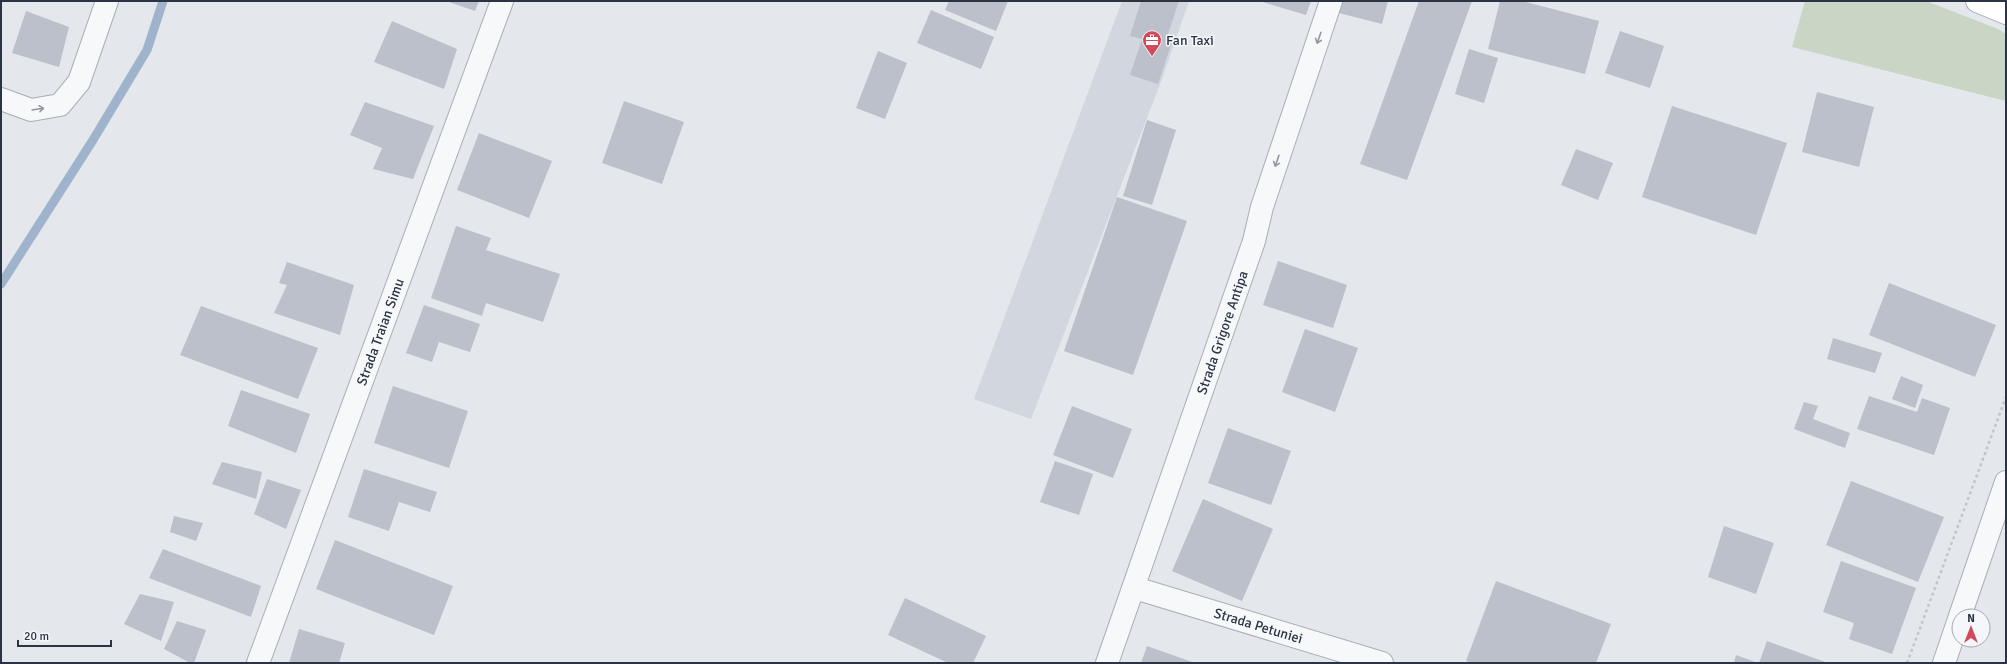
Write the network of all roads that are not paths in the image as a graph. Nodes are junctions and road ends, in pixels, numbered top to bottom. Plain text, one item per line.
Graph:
1 (107, 1) edge
2 (502, 1) edge
3 (1331, 1) edge
4 (1977, 1) edge
5 (2006, 13) edge
6 (1, 99) edge
7 (2006, 482) edge
8 (1135, 588) junction
9 (1962, 608) edge
10 (1951, 642) edge
11 (258, 663) edge
12 (1107, 663) edge
13 (1382, 663) edge
14 (1944, 663) edge

6 -> 1 street
2 - 11 street, Strada Traian Simu
3 -> 8 street, Strada Grigore Antipa
4 - 5 main road
7 - 9 street
8 - 12 street, Strada Grigore Antipa
8 - 13 street, Strada Petuniei
10 - 14 street

